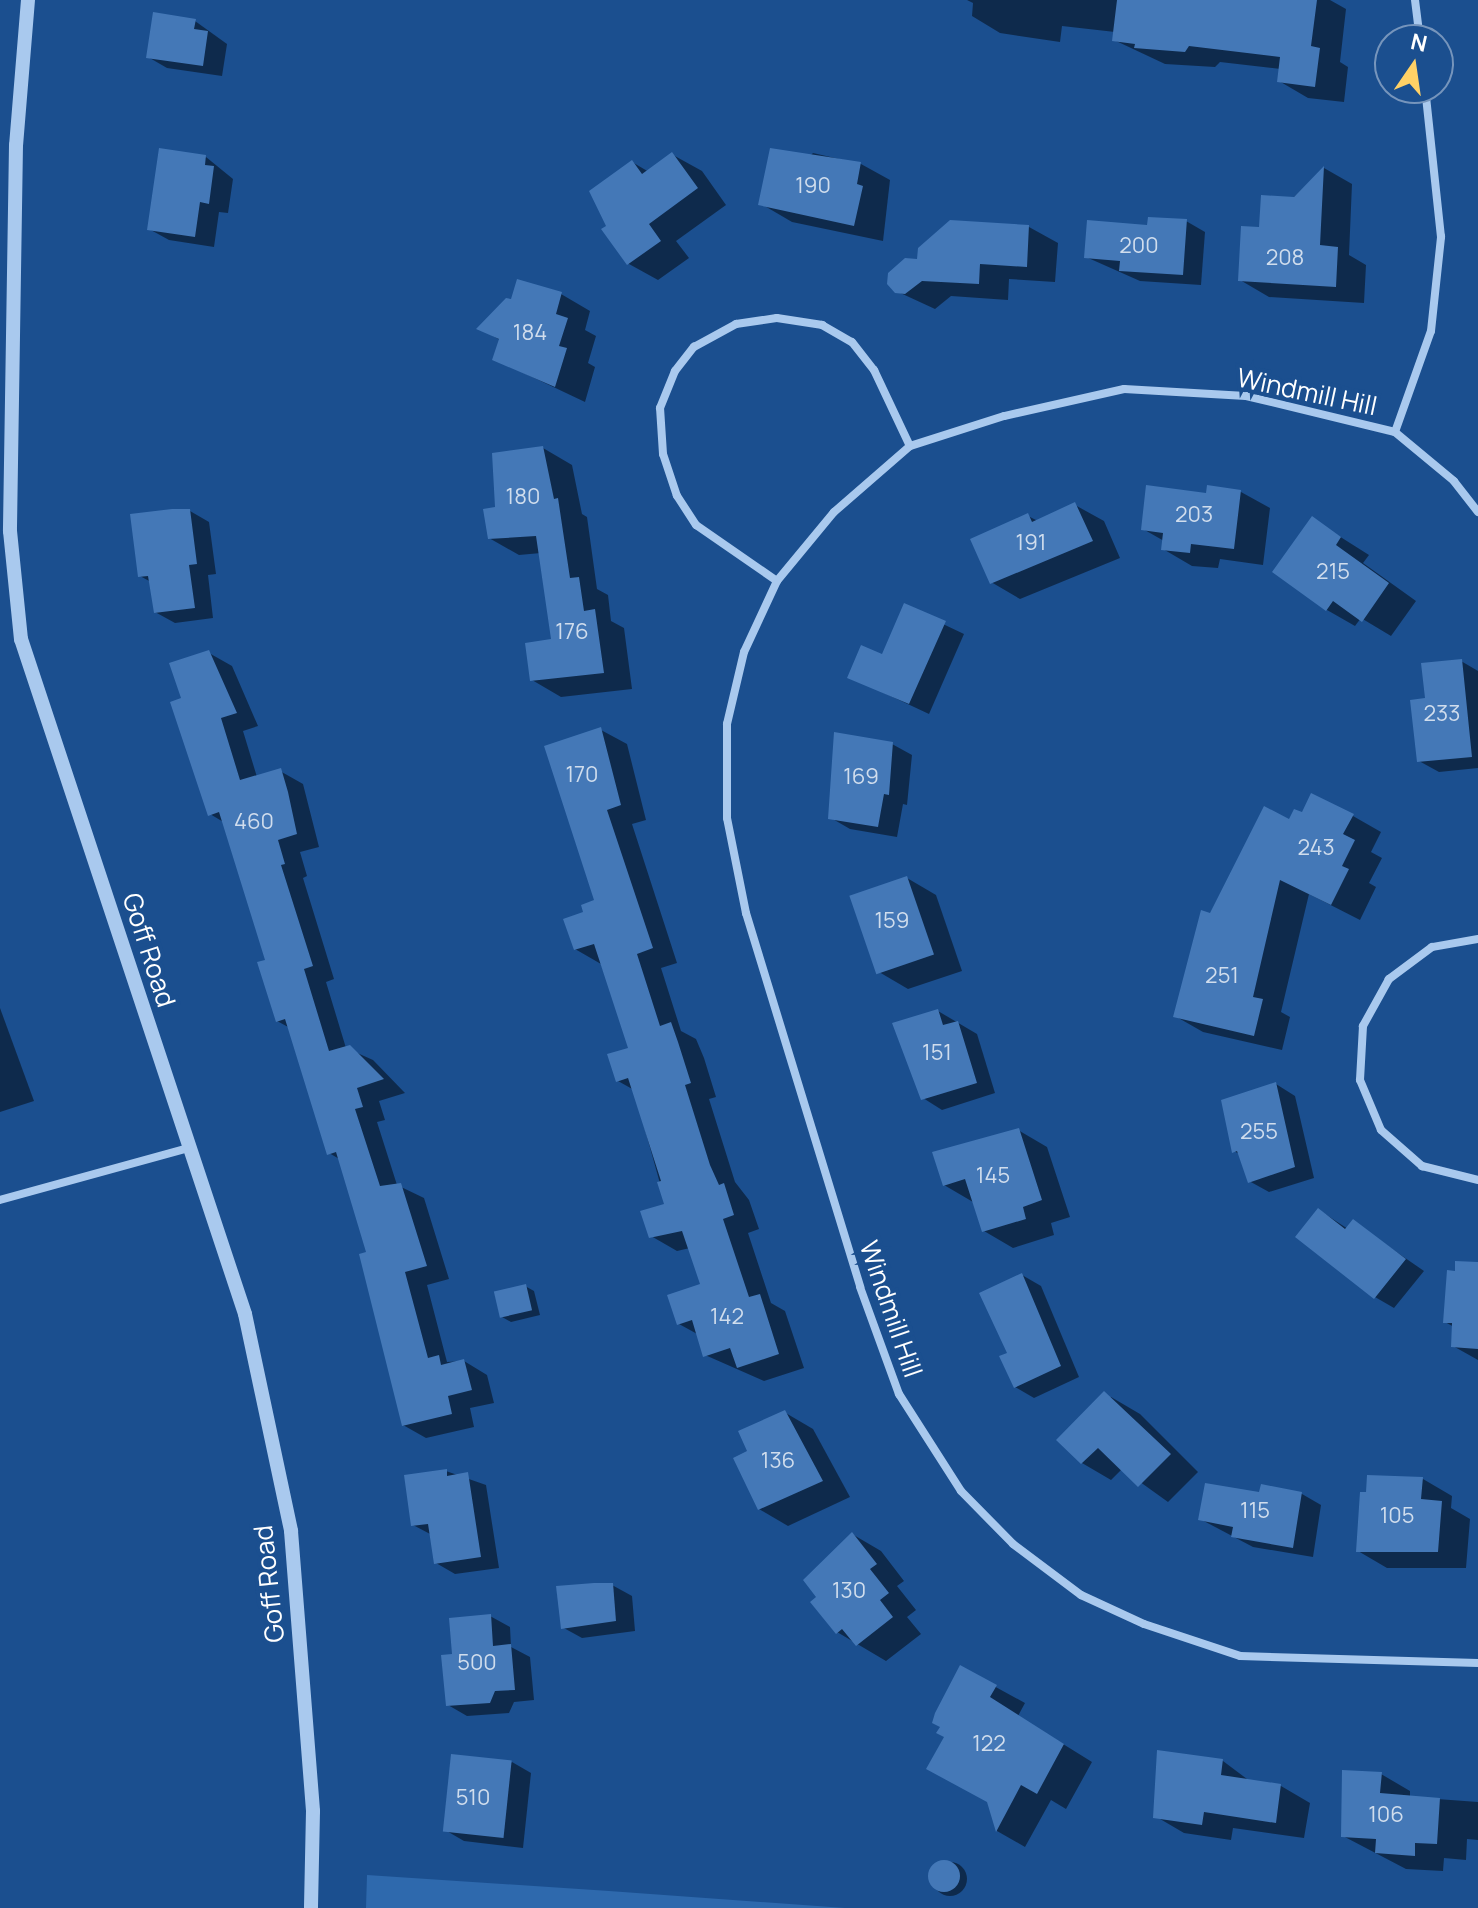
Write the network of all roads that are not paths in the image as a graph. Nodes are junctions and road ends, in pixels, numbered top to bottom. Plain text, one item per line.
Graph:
1 (28, 0) edge
2 (1415, 0) edge
3 (1418, 24) edge
4 (1427, 104) edge
5 (7, 303) edge
6 (1395, 432) junction
7 (910, 446) junction
8 (1478, 512) edge
9 (777, 581) junction
10 (1478, 939) edge
11 (189, 1148) junction
12 (1478, 1180) edge
13 (0, 1200) edge
14 (1478, 1663) edge
15 (311, 1908) edge

1 - 5 street, Goff Road
2 - 3 street
4 - 6 street
5 - 11 street, Goff Road
6 - 7 street, Windmill Hill
6 - 8 street, Windmill Hill
7 - 9 street, Windmill Hill
7 - 9 street
9 - 14 street, Windmill Hill
10 - 12 street
11 - 13 street
11 - 15 street, Goff Road

